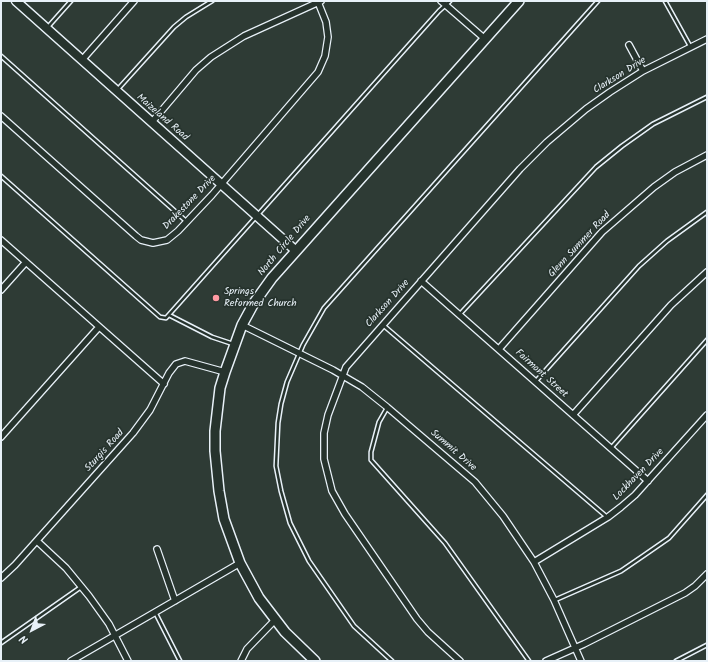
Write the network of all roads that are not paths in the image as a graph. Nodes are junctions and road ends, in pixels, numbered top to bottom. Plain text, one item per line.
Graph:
1 (16, 1) edge
2 (71, 1) edge
3 (134, 1) edge
4 (212, 1) edge
5 (519, 1) edge
6 (598, 1) edge
7 (665, 1) edge
8 (319, 2) edge
9 (446, 2) edge
10 (46, 28) junction
11 (485, 39) junction
12 (707, 39) edge
13 (629, 45) dead end
14 (691, 47) junction
15 (1, 56) edge
16 (82, 60) junction
17 (643, 72) junction
18 (117, 91) junction
19 (707, 97) edge
20 (1, 116) edge
21 (152, 122) junction
22 (707, 154) edge
23 (1, 176) edge
24 (222, 184) junction
25 (707, 212) edge
26 (257, 216) junction
27 (187, 221) junction
28 (1, 240) edge
29 (295, 250) junction
30 (26, 262) junction
31 (707, 272) edge
32 (421, 281) junction
33 (1, 290) edge
34 (459, 314) junction
35 (169, 315) junction
36 (382, 324) junction
37 (242, 325) junction
38 (99, 327) junction
39 (707, 340) edge
40 (234, 344) junction
41 (499, 349) junction
42 (299, 353) junction
43 (225, 372) junction
44 (343, 376) junction
45 (535, 381) junction
46 (164, 384) junction
47 (387, 407) junction
48 (573, 415) junction
49 (707, 415) edge
50 (1, 437) edge
51 (610, 448) junction
52 (648, 481) junction
53 (707, 495) edge
54 (608, 517) junction
55 (37, 541) junction
56 (157, 549) dead end
57 (534, 562) junction
58 (240, 563) junction
59 (707, 574) edge
60 (1, 578) edge
61 (82, 586) junction
62 (554, 600) junction
63 (175, 601) junction
64 (155, 612) junction
65 (275, 620) junction
66 (115, 636) junction
67 (1, 643) edge
68 (707, 645) edge
69 (575, 648) junction
70 (72, 661) edge
71 (128, 661) edge
72 (180, 661) edge
73 (241, 661) edge
74 (315, 661) edge
75 (392, 661) edge
76 (460, 661) edge
77 (529, 661) edge
78 (546, 661) edge
79 (581, 661) edge
80 (676, 661) edge

1 - 10 main road, Maizeland Road
2 - 10 lane
3 - 16 street
4 - 18 lane
5 - 11 main road, North Circle Drive
6 - 42 lane
7 - 14 lane
8 - 21 street
8 - 24 street, Drakestone Drive
9 - 11 street
9 - 26 lane
10 - 16 main road, Maizeland Road
11 - 29 main road, North Circle Drive
12 - 14 street, Clarkson Drive
13 - 17 street
14 - 17 street, Clarkson Drive
15 - 27 lane
16 - 18 main road, Maizeland Road
17 - 32 street, Clarkson Drive
18 - 21 main road, Maizeland Road
19 - 34 lane
20 - 27 street, Drakestone Drive
21 - 24 main road, Maizeland Road
22 - 41 street, Glenn Summer Road
23 - 35 lane
24 - 26 main road, Maizeland Road
24 - 27 street, Drakestone Drive
25 - 45 lane
26 - 29 main road, Maizeland Road
26 - 35 lane
28 - 30 street
29 - 37 main road, North Circle Drive
30 - 33 street
30 - 38 street
31 - 48 street
32 - 34 street, Fairmont Street
32 - 36 street, Clarkson Drive
34 - 41 street, Fairmont Street
35 - 40 lane
36 - 44 street, Clarkson Drive
36 - 54 lane
37 - 40 main road, North Circle Drive
37 - 42 street, Summit Drive
38 - 46 street
38 - 50 street
39 - 51 lane
40 - 43 main road, North Circle Drive
41 - 45 street, Fairmont Street
42 - 44 street, Summit Drive
42 - 75 lane
43 - 46 street, Sturgis Road
43 - 58 main road, North Circle Drive
44 - 47 street, Summit Drive
44 - 76 street, Clarkson Drive
45 - 48 street, Fairmont Street
46 - 55 street, Sturgis Road
47 - 57 street, Summit Drive
47 - 77 lane
48 - 51 street, Fairmont Street
49 - 52 street, Lockhaven Drive
51 - 52 street, Fairmont Street
52 - 54 street, Lockhaven Drive
53 - 62 lane
54 - 57 street, Lockhaven Drive
55 - 60 street, Sturgis Road
55 - 61 street
56 - 63 street
57 - 62 street, Summit Drive
58 - 63 street
58 - 65 main road, North Circle Drive
59 - 69 street
61 - 66 street
61 - 67 lane
62 - 69 street, Summit Drive
63 - 64 street
64 - 66 street
64 - 72 lane
65 - 73 street
65 - 74 main road, North Circle Drive
66 - 70 street
66 - 71 street
68 - 80 lane
69 - 78 street
69 - 79 street, Summit Drive

